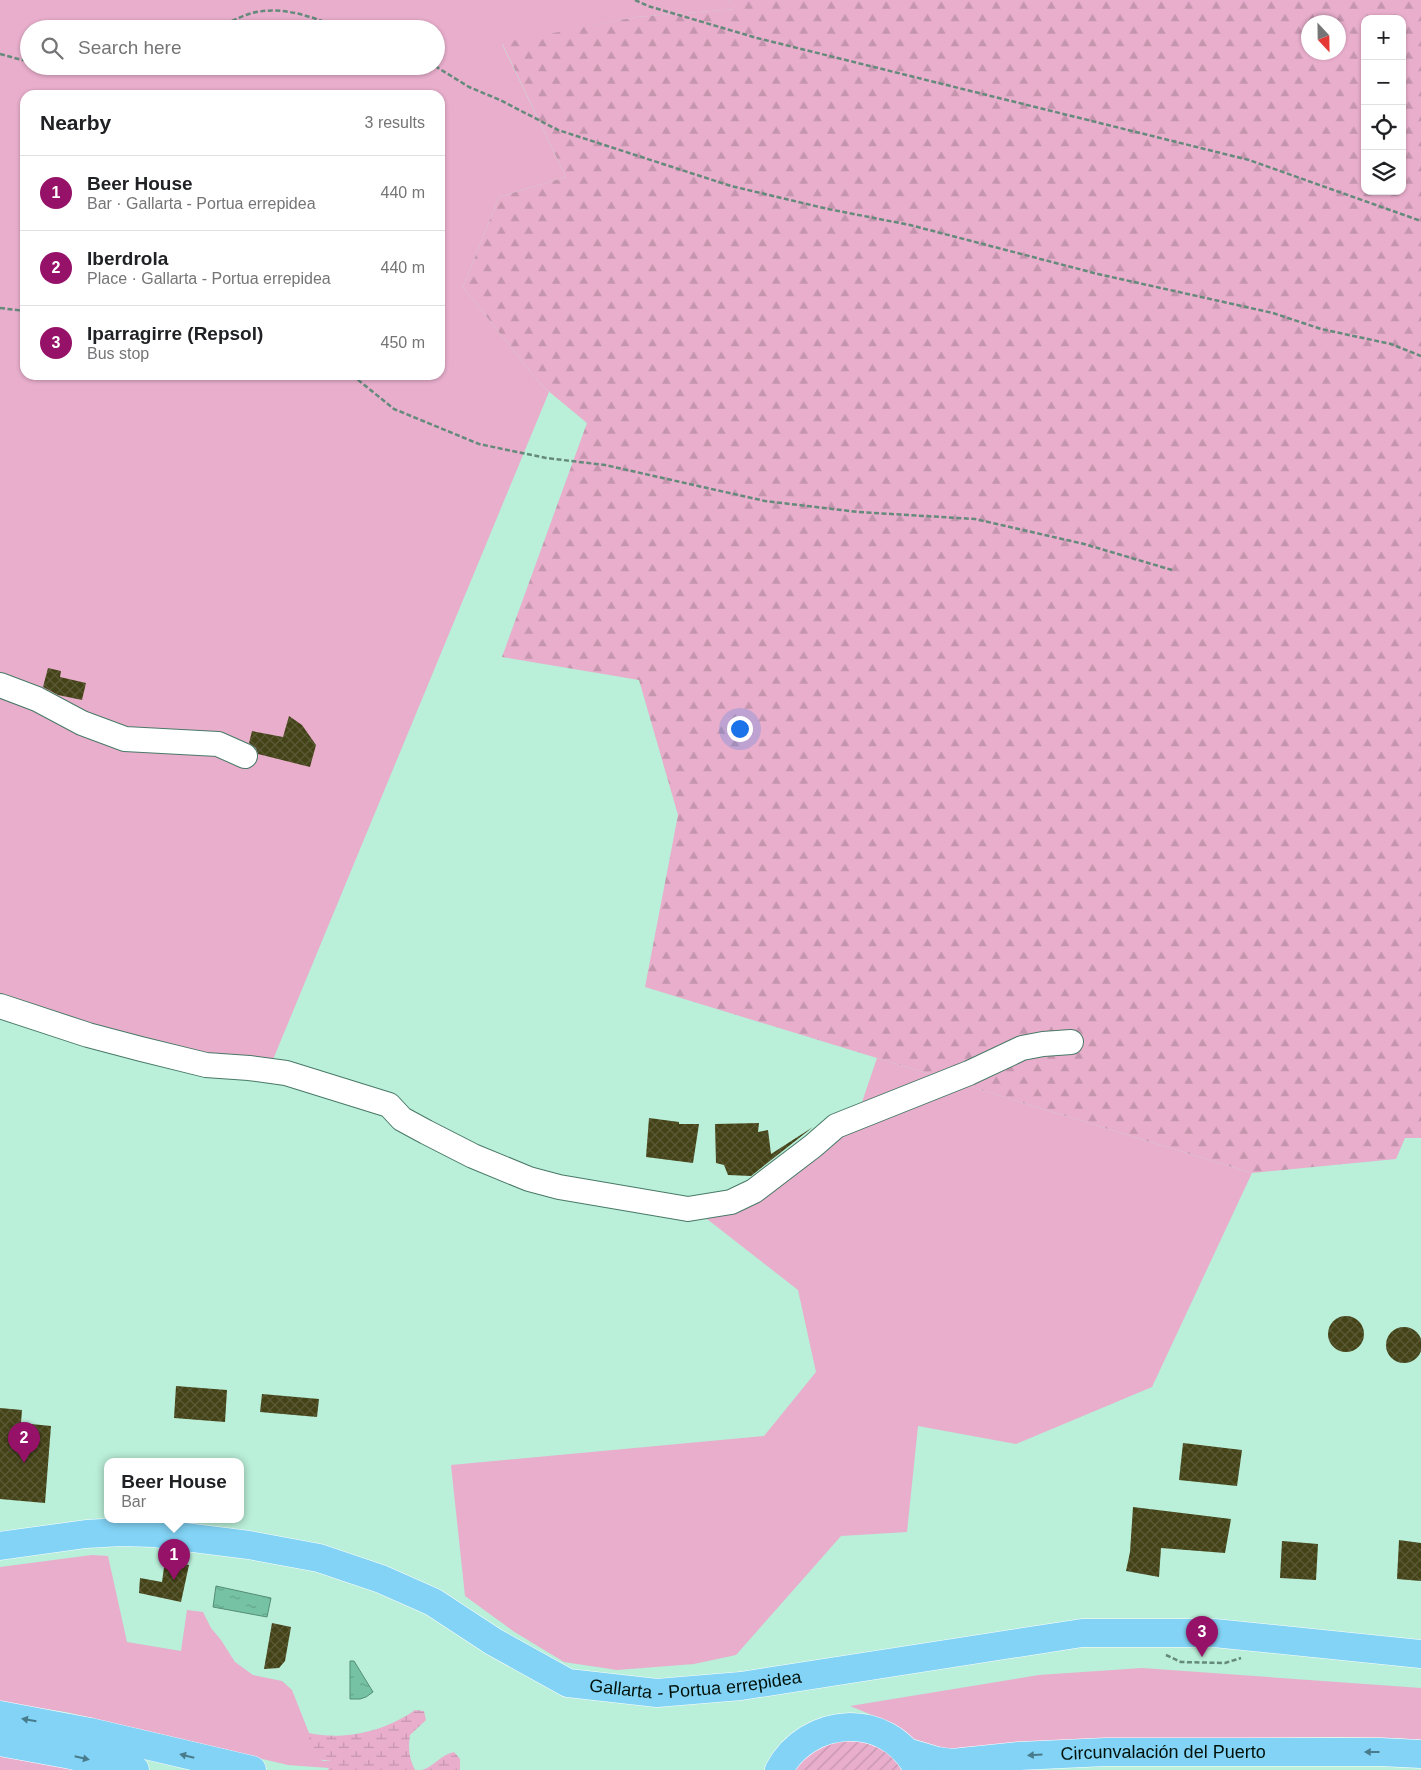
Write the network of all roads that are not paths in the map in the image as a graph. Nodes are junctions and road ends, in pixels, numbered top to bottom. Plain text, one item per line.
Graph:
1 (0, 685) edge
2 (245, 756) dead end
3 (0, 1006) edge
4 (1071, 1042) dead end
5 (0, 1546) edge
6 (1421, 1654) edge
7 (0, 1715) edge
8 (0, 1742) edge
9 (1421, 1754) edge
10 (912, 1761) edge
11 (135, 1770) edge
12 (252, 1770) edge
13 (779, 1770) edge

1 - 2 street
3 - 4 street
5 - 6 highway, Gallarta - Portua errepidea
12 -> 7 highway
8 -> 11 highway
9 -> 10 highway, Circunvalación del Puerto
10 - 13 highway, Circunvalación del Puerto

